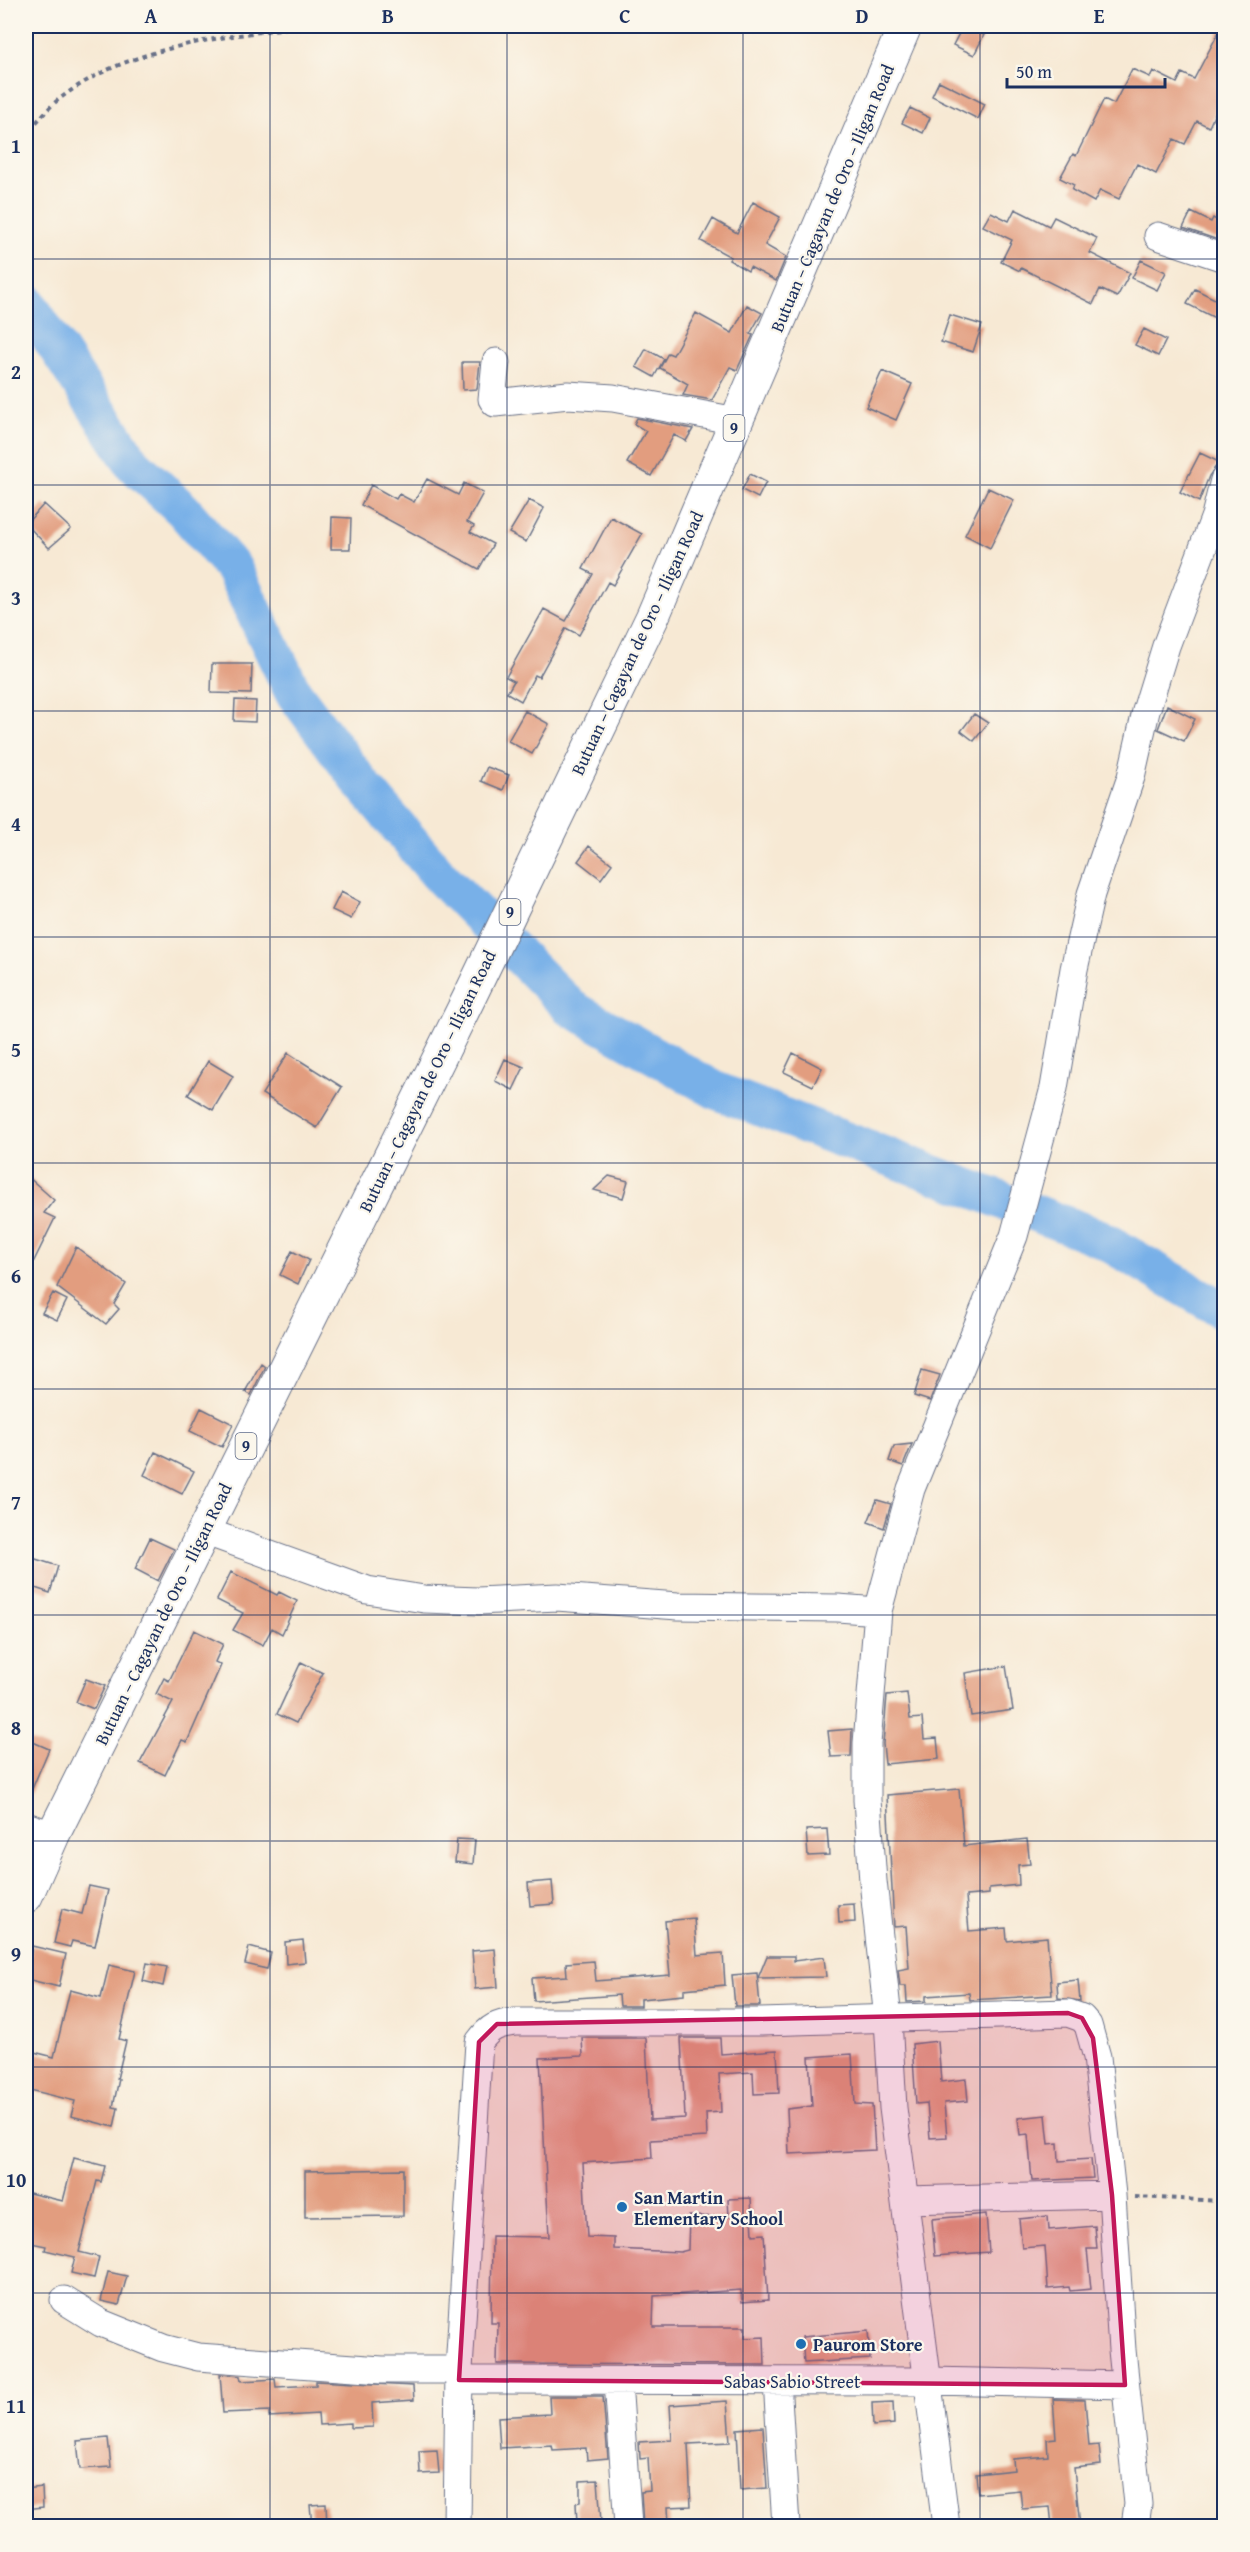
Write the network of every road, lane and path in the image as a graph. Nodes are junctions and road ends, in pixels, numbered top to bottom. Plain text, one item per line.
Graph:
1 (300, 26) edge
2 (905, 26) edge
3 (30, 129) dead end
4 (1158, 237) dead end
5 (1224, 258) edge
6 (496, 362) dead end
7 (737, 421) junction
8 (1224, 480) edge
9 (204, 1531) junction
10 (878, 1611) junction
11 (39, 1830) edge
12 (26, 1896) edge
13 (888, 2019) junction
14 (1112, 2196) junction
15 (905, 2200) junction
16 (1224, 2201) edge
17 (64, 2300) dead end
18 (459, 2375) junction
19 (618, 2381) junction
20 (777, 2381) junction
21 (930, 2381) junction
22 (1125, 2385) junction
23 (457, 2526) edge
24 (628, 2526) edge
25 (786, 2526) edge
26 (946, 2526) edge
27 (1135, 2526) edge

1 - 3 path
2 - 7 highway, Butuan – Cagayan de Oro – Iligan Road / 9
4 - 5 street
6 - 7 street
7 - 9 highway, Butuan – Cagayan de Oro – Iligan Road / 9
8 - 10 street
9 - 10 street
9 - 11 highway, Butuan – Cagayan de Oro – Iligan Road / 9
10 - 13 street
11 - 12 highway, Butuan – Cagayan de Oro – Iligan Road / 9
13 - 14 street
13 - 15 street
13 - 18 street
14 - 15 street
14 - 16 path
14 - 22 street
15 - 21 street
17 - 18 street, Sabas Sabio Street
18 - 19 street, Sabas Sabio Street
18 - 23 street
19 - 20 street, Sabas Sabio Street
19 - 24 street
20 - 21 street, Sabas Sabio Street
20 - 25 street
21 - 22 street, Sabas Sabio Street
21 - 26 street
22 - 27 street

